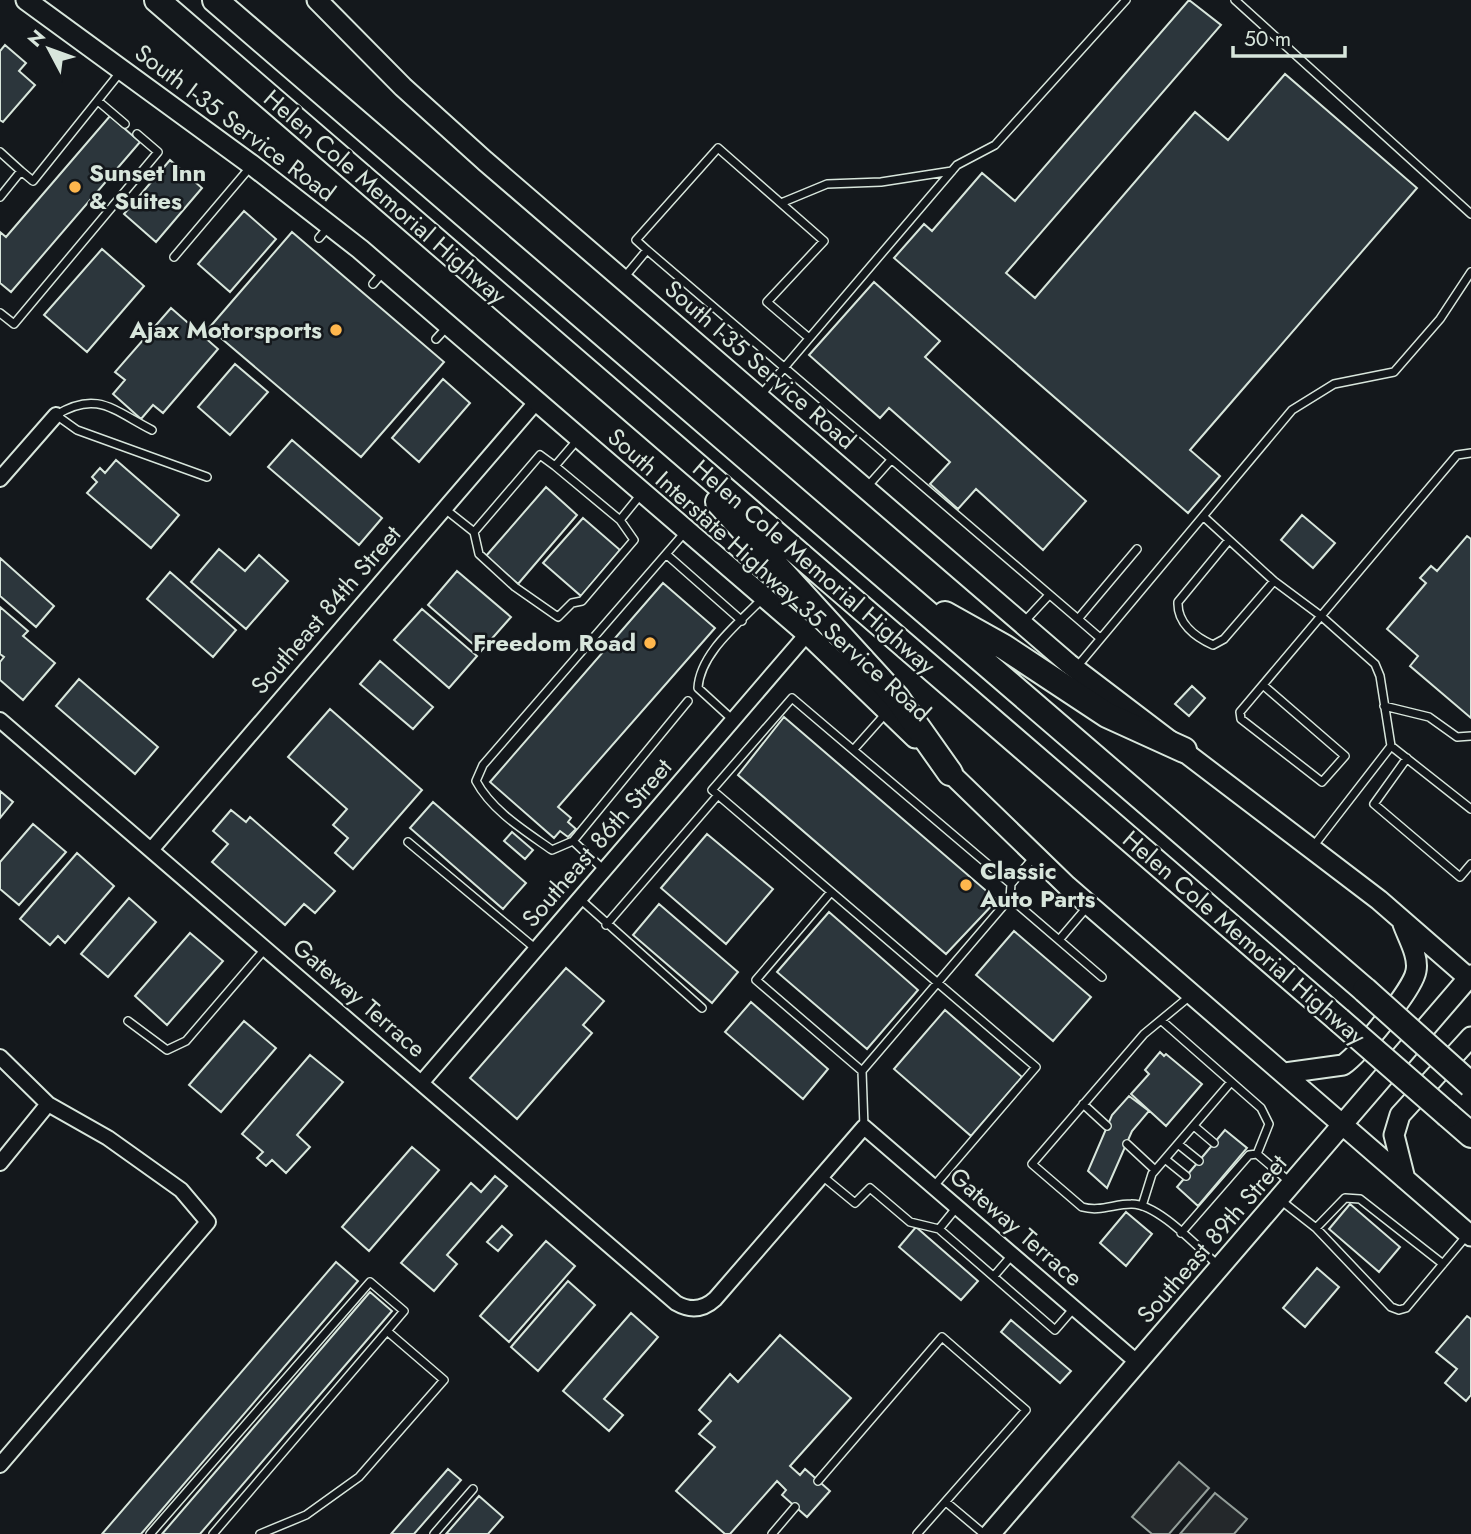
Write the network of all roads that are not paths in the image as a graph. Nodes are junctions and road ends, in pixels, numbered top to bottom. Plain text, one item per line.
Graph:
1 (26, 0) edge
2 (157, 0) edge
3 (215, 0) edge
4 (317, 0) edge
5 (1126, 0) edge
6 (1235, 0) edge
7 (122, 70) junction
8 (98, 101) junction
9 (125, 124) dead end
10 (137, 134) dead end
11 (0, 152) edge
12 (252, 165) junction
13 (21, 171) junction
14 (952, 171) junction
15 (0, 197) edge
16 (781, 203) junction
17 (1471, 214) edge
18 (647, 250) junction
19 (174, 257) dead end
20 (1471, 272) edge
21 (623, 279) junction
22 (0, 313) edge
23 (809, 338) junction
24 (783, 369) junction
25 (760, 397) junction
26 (537, 401) junction
27 (56, 415) junction
28 (642, 419) junction
29 (152, 430) dead end
30 (579, 438) junction
31 (1471, 453) edge
32 (891, 460) junction
33 (555, 466) junction
34 (207, 477) dead end
35 (0, 479) edge
36 (866, 488) junction
37 (642, 492) junction
38 (444, 508) junction
39 (1204, 517) junction
40 (620, 520) junction
41 (687, 531) junction
42 (474, 532) junction
43 (1230, 540) junction
44 (1137, 549) dead end
45 (666, 554) junction
46 (1274, 581) junction
47 (895, 586) junction
48 (1049, 594) junction
49 (764, 597) junction
50 (1321, 616) junction
51 (1078, 619) junction
52 (742, 621) junction
53 (1022, 624) junction
54 (807, 634) junction
55 (1100, 638) junction
56 (1075, 668) junction
57 (1263, 685) junction
58 (688, 701) dead end
59 (1384, 706) junction
60 (888, 711) junction
61 (0, 720) edge
62 (733, 720) junction
63 (1471, 736) edge
64 (1391, 746) junction
65 (855, 748) junction
66 (1184, 750) junction
67 (1407, 758) junction
68 (950, 773) junction
69 (718, 795) junction
70 (1471, 809) edge
71 (573, 841) junction
72 (408, 842) dead end
73 (1311, 848) junction
74 (151, 850) junction
75 (1035, 856) junction
76 (1471, 864) edge
77 (604, 870) junction
78 (1011, 884) junction
79 (831, 892) junction
80 (1010, 898) junction
81 (579, 899) junction
82 (1089, 905) junction
83 (1401, 920) junction
84 (606, 925) junction
85 (1059, 940) junction
86 (266, 948) junction
87 (536, 950) junction
88 (1470, 977) edge
89 (1102, 978) dead end
90 (937, 982) junction
91 (1193, 993) junction
92 (702, 1008) dead end
93 (128, 1021) dead end
94 (1162, 1021) junction
95 (1471, 1037) edge
96 (0, 1057) edge
97 (862, 1071) junction
98 (1285, 1073) junction
99 (422, 1082) junction
100 (1231, 1082) junction
101 (1471, 1085) edge
102 (48, 1104) junction
103 (1083, 1104) junction
104 (1342, 1125) junction
105 (1107, 1126) dead end
106 (1194, 1126) junction
107 (864, 1127) junction
108 (1471, 1135) edge
109 (1127, 1143) dead end
110 (1214, 1143) dead end
111 (1178, 1144) junction
112 (1257, 1154) junction
113 (1165, 1158) junction
114 (1199, 1161) dead end
115 (0, 1163) edge
116 (1155, 1170) junction
117 (820, 1175) junction
118 (1186, 1176) dead end
119 (1405, 1179) junction
120 (1292, 1183) junction
121 (933, 1186) junction
122 (1279, 1198) junction
123 (957, 1206) junction
124 (1142, 1206) junction
125 (1316, 1228) junction
126 (939, 1229) junction
127 (1181, 1233) junction
128 (1470, 1235) edge
129 (1013, 1254) junction
130 (1443, 1264) junction
131 (1220, 1267) junction
132 (994, 1276) junction
133 (1075, 1307) junction
134 (387, 1331) junction
135 (1138, 1363) junction
136 (0, 1465) edge
137 (818, 1481) dead end
138 (473, 1489) dead end
139 (946, 1502) junction
140 (795, 1507) dead end
141 (150, 1534) edge
142 (213, 1534) edge
143 (260, 1534) edge
144 (434, 1534) edge
145 (772, 1534) edge
146 (917, 1534) edge
147 (984, 1534) edge
148 (990, 1534) edge

1 - 7 main road, South I-35 Service Road
2 - 28 highway, Helen Cole Memorial Highway
3 - 47 highway, Helen Cole Memorial Highway
4 - 21 main road, South I-35 Service Road
5 - 14 lane
6 - 17 lane
7 - 8 lane
7 - 12 main road, South I-35 Service Road
8 - 9 lane
8 - 13 lane
10 - 22 lane
11 - 13 lane
12 - 19 lane
12 - 26 main road, South I-35 Service Road
13 - 15 lane
14 - 16 lane
14 - 23 lane
16 - 18 lane
16 - 23 lane
18 - 21 lane
18 - 24 lane
20 - 39 lane
21 - 25 main road, South I-35 Service Road
23 - 24 lane
24 - 25 lane
24 - 32 lane
25 - 36 main road, South I-35 Service Road
26 - 30 main road, South Interstate Highway 35 Service Road
26 - 38 street, Southeast 84th Street
27 - 29 lane
27 - 34 lane
27 - 35 street
28 - 68 highway
28 - 108 highway, Helen Cole Memorial Highway, bridge
30 - 33 lane
30 - 37 main road, South Interstate Highway 35 Service Road
31 - 50 lane
32 - 36 lane
32 - 48 lane
33 - 40 lane
33 - 42 lane
36 - 53 main road, South I-35 Service Road
37 - 40 lane
37 - 41 main road, South Interstate Highway 35 Service Road
38 - 42 lane
38 - 74 street, Southeast 84th Street
39 - 43 lane
39 - 55 lane
40 - 42 lane
41 - 45 lane
41 - 49 main road, South Interstate Highway 35 Service Road
43 - 46 lane
43 - 46 lane
44 - 51 lane
45 - 52 lane
45 - 71 lane
46 - 50 lane
47 - 66 highway
47 - 101 highway, Helen Cole Memorial Highway, bridge
48 - 51 lane
48 - 53 lane
49 - 52 lane
49 - 54 main road, South Interstate Highway 35 Service Road
50 - 57 lane
50 - 59 lane
51 - 55 lane
52 - 62 lane
53 - 56 main road, South I-35 Service Road
54 - 60 main road, South Interstate Highway 35 Service Road
54 - 62 street, Southeast 86th Street
55 - 56 lane
56 - 66 main road, South I-35 Service Road
57 - 57 lane
58 - 71 lane
59 - 63 lane
59 - 64 lane
60 - 65 lane
60 - 68 main road, South Interstate Highway 35 Service Road
61 - 74 street, Gateway Terrace
62 - 77 street, Southeast 86th Street
64 - 67 lane
64 - 73 lane
65 - 69 lane
65 - 78 lane
66 - 73 main road
67 - 70 lane
67 - 76 lane
68 - 75 main road, South Interstate Highway 35 Service Road
69 - 79 lane
69 - 84 lane
71 - 77 lane
72 - 87 lane
73 - 83 main road
74 - 86 street, Gateway Terrace
75 - 78 lane
75 - 82 main road, South Interstate Highway 35 Service Road
77 - 81 street, Southeast 86th Street
78 - 80 lane
79 - 90 lane
79 - 97 lane
80 - 85 lane
80 - 90 lane
81 - 84 lane
81 - 87 street, Southeast 86th Street
82 - 85 lane
82 - 91 main road, South Interstate Highway 35 Service Road
83 - 88 main road
83 - 98 main road
84 - 92 lane
85 - 89 lane
86 - 93 lane
86 - 99 street, Gateway Terrace
87 - 99 street, Southeast 86th Street
88 - 104 main road, Southeast 89th Street
90 - 97 lane
90 - 121 lane
91 - 94 lane
91 - 98 main road, South Interstate Highway 35 Service Road
94 - 100 lane
94 - 103 lane
95 - 119 main road
96 - 102 street
97 - 107 lane
98 - 104 main road, South Interstate Highway 35 Service Road
99 - 117 street, Gateway Terrace
100 - 106 lane
100 - 112 lane
102 - 115 street
102 - 136 street
103 - 105 lane
103 - 124 lane
104 - 119 main road, South Interstate Highway 35 Service Road
104 - 120 main road, Southeast 89th Street
106 - 110 lane
106 - 111 lane
107 - 117 street
107 - 121 street, Gateway Terrace
109 - 116 lane
111 - 113 lane
111 - 114 lane
112 - 120 lane
112 - 127 lane
113 - 116 lane
113 - 118 lane
116 - 124 lane
117 - 126 lane
119 - 128 main road, South Interstate Highway 35 Service Road
120 - 122 main road, Southeast 89th Street
121 - 123 street, Gateway Terrace
122 - 125 lane
122 - 131 main road, Southeast 89th Street
123 - 126 lane
123 - 129 street, Gateway Terrace
124 - 127 lane
125 - 130 lane
125 - 130 lane
126 - 132 lane
127 - 131 lane
128 - 130 lane
129 - 132 lane
129 - 133 street, Gateway Terrace
131 - 135 main road, Southeast 89th Street
132 - 133 lane
133 - 135 street, Gateway Terrace
134 - 141 lane
134 - 142 lane
134 - 143 lane
135 - 148 main road, Southeast 89th Street
137 - 139 lane
138 - 144 lane
139 - 146 lane
139 - 147 lane
140 - 145 lane

